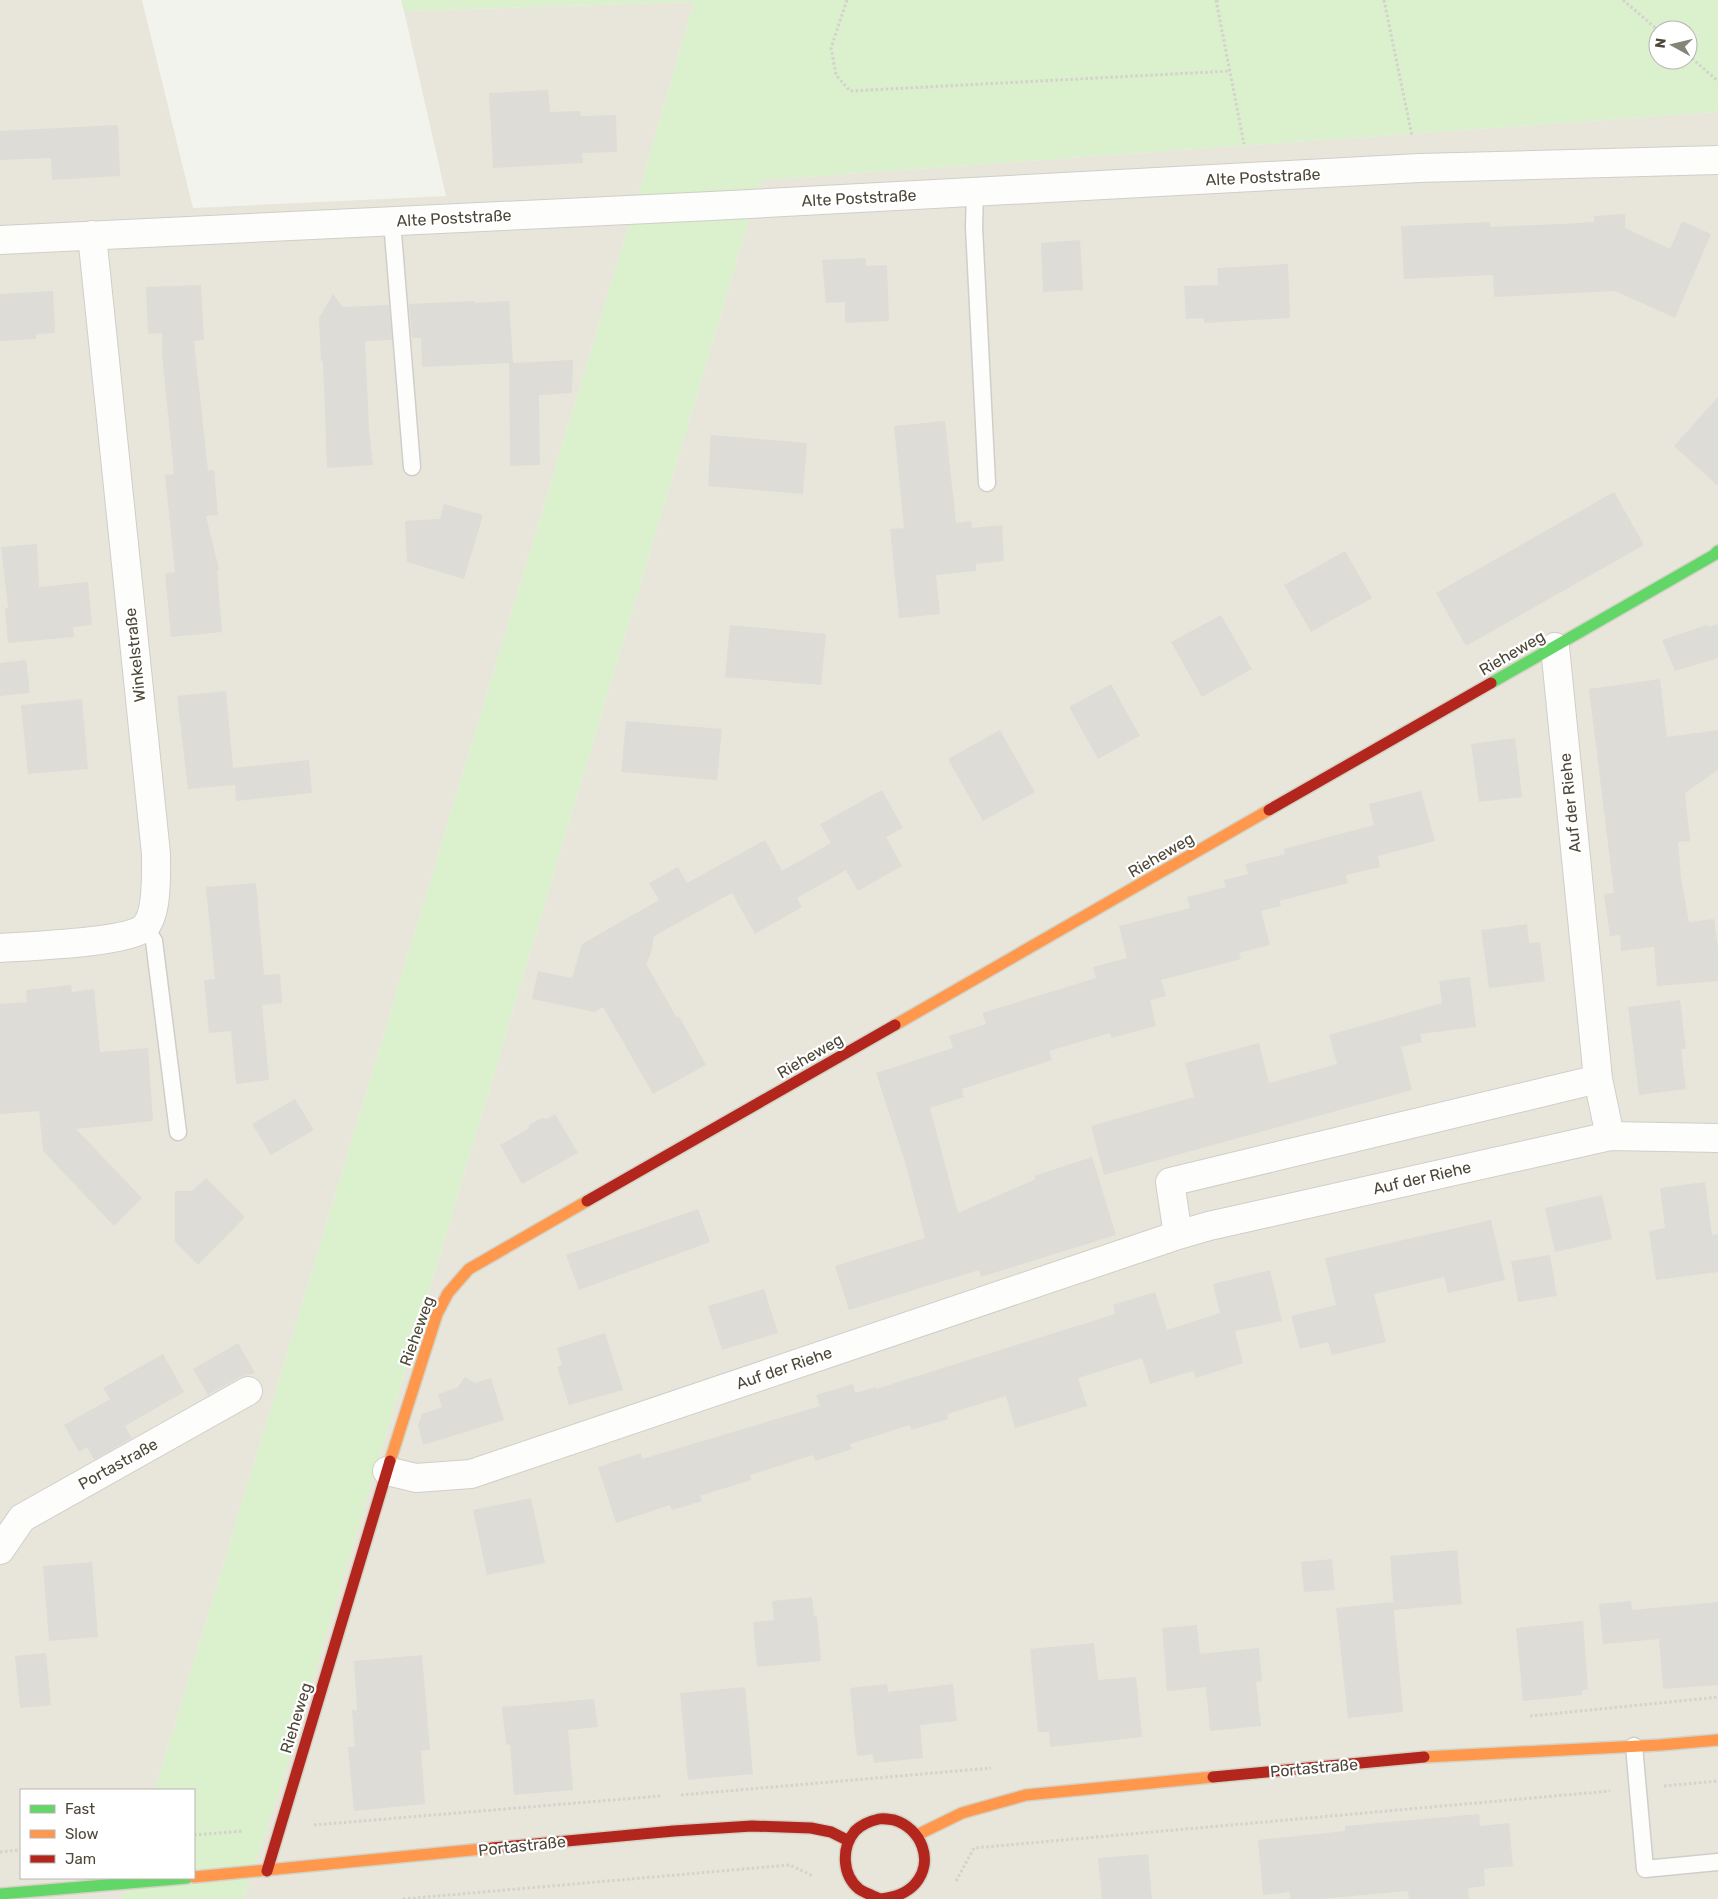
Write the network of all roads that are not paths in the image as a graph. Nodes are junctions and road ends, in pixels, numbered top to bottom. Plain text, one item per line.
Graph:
1 (1718, 160) edge
2 (976, 192) junction
3 (392, 221) junction
4 (92, 235) junction
5 (0, 240) edge
6 (412, 466) dead end
7 (987, 483) dead end
8 (1718, 551) edge
9 (1555, 647) junction
10 (145, 927) junction
11 (0, 948) edge
12 (1598, 1078) junction
13 (178, 1132) dead end
14 (1610, 1136) junction
15 (1718, 1138) edge
16 (1178, 1235) junction
17 (248, 1391) dead end
18 (387, 1471) junction
19 (0, 1550) edge
20 (1718, 1740) edge
21 (1634, 1746) junction
22 (917, 1834) junction
23 (849, 1841) junction
24 (1718, 1862) edge
25 (267, 1871) junction
26 (195, 1877) edge
27 (175, 1879) edge
28 (0, 1894) edge
29 (887, 1899) edge

1 - 2 street, Alte Poststraße
2 - 3 street, Alte Poststraße
2 - 7 lane
3 - 4 street, Alte Poststraße
3 - 6 lane
4 - 5 street, Alte Poststraße
4 - 10 street, Winkelstraße
8 - 9 street, Rieheweg
9 - 12 street, Auf der Riehe
9 - 18 street, Rieheweg
10 - 11 street
10 - 13 lane
12 - 14 street, Auf der Riehe
12 - 16 street
14 - 15 street
14 - 16 street, Auf der Riehe
16 - 18 street, Auf der Riehe
17 - 19 street, Portastraße
18 - 25 street, Rieheweg
20 - 21 street, Portastraße
21 - 22 street, Portastraße
21 - 24 lane
22 - 23 street
22 - 29 street
23 - 25 street, Portastraße
23 - 29 street
25 - 26 street, Portastraße
27 - 28 street

